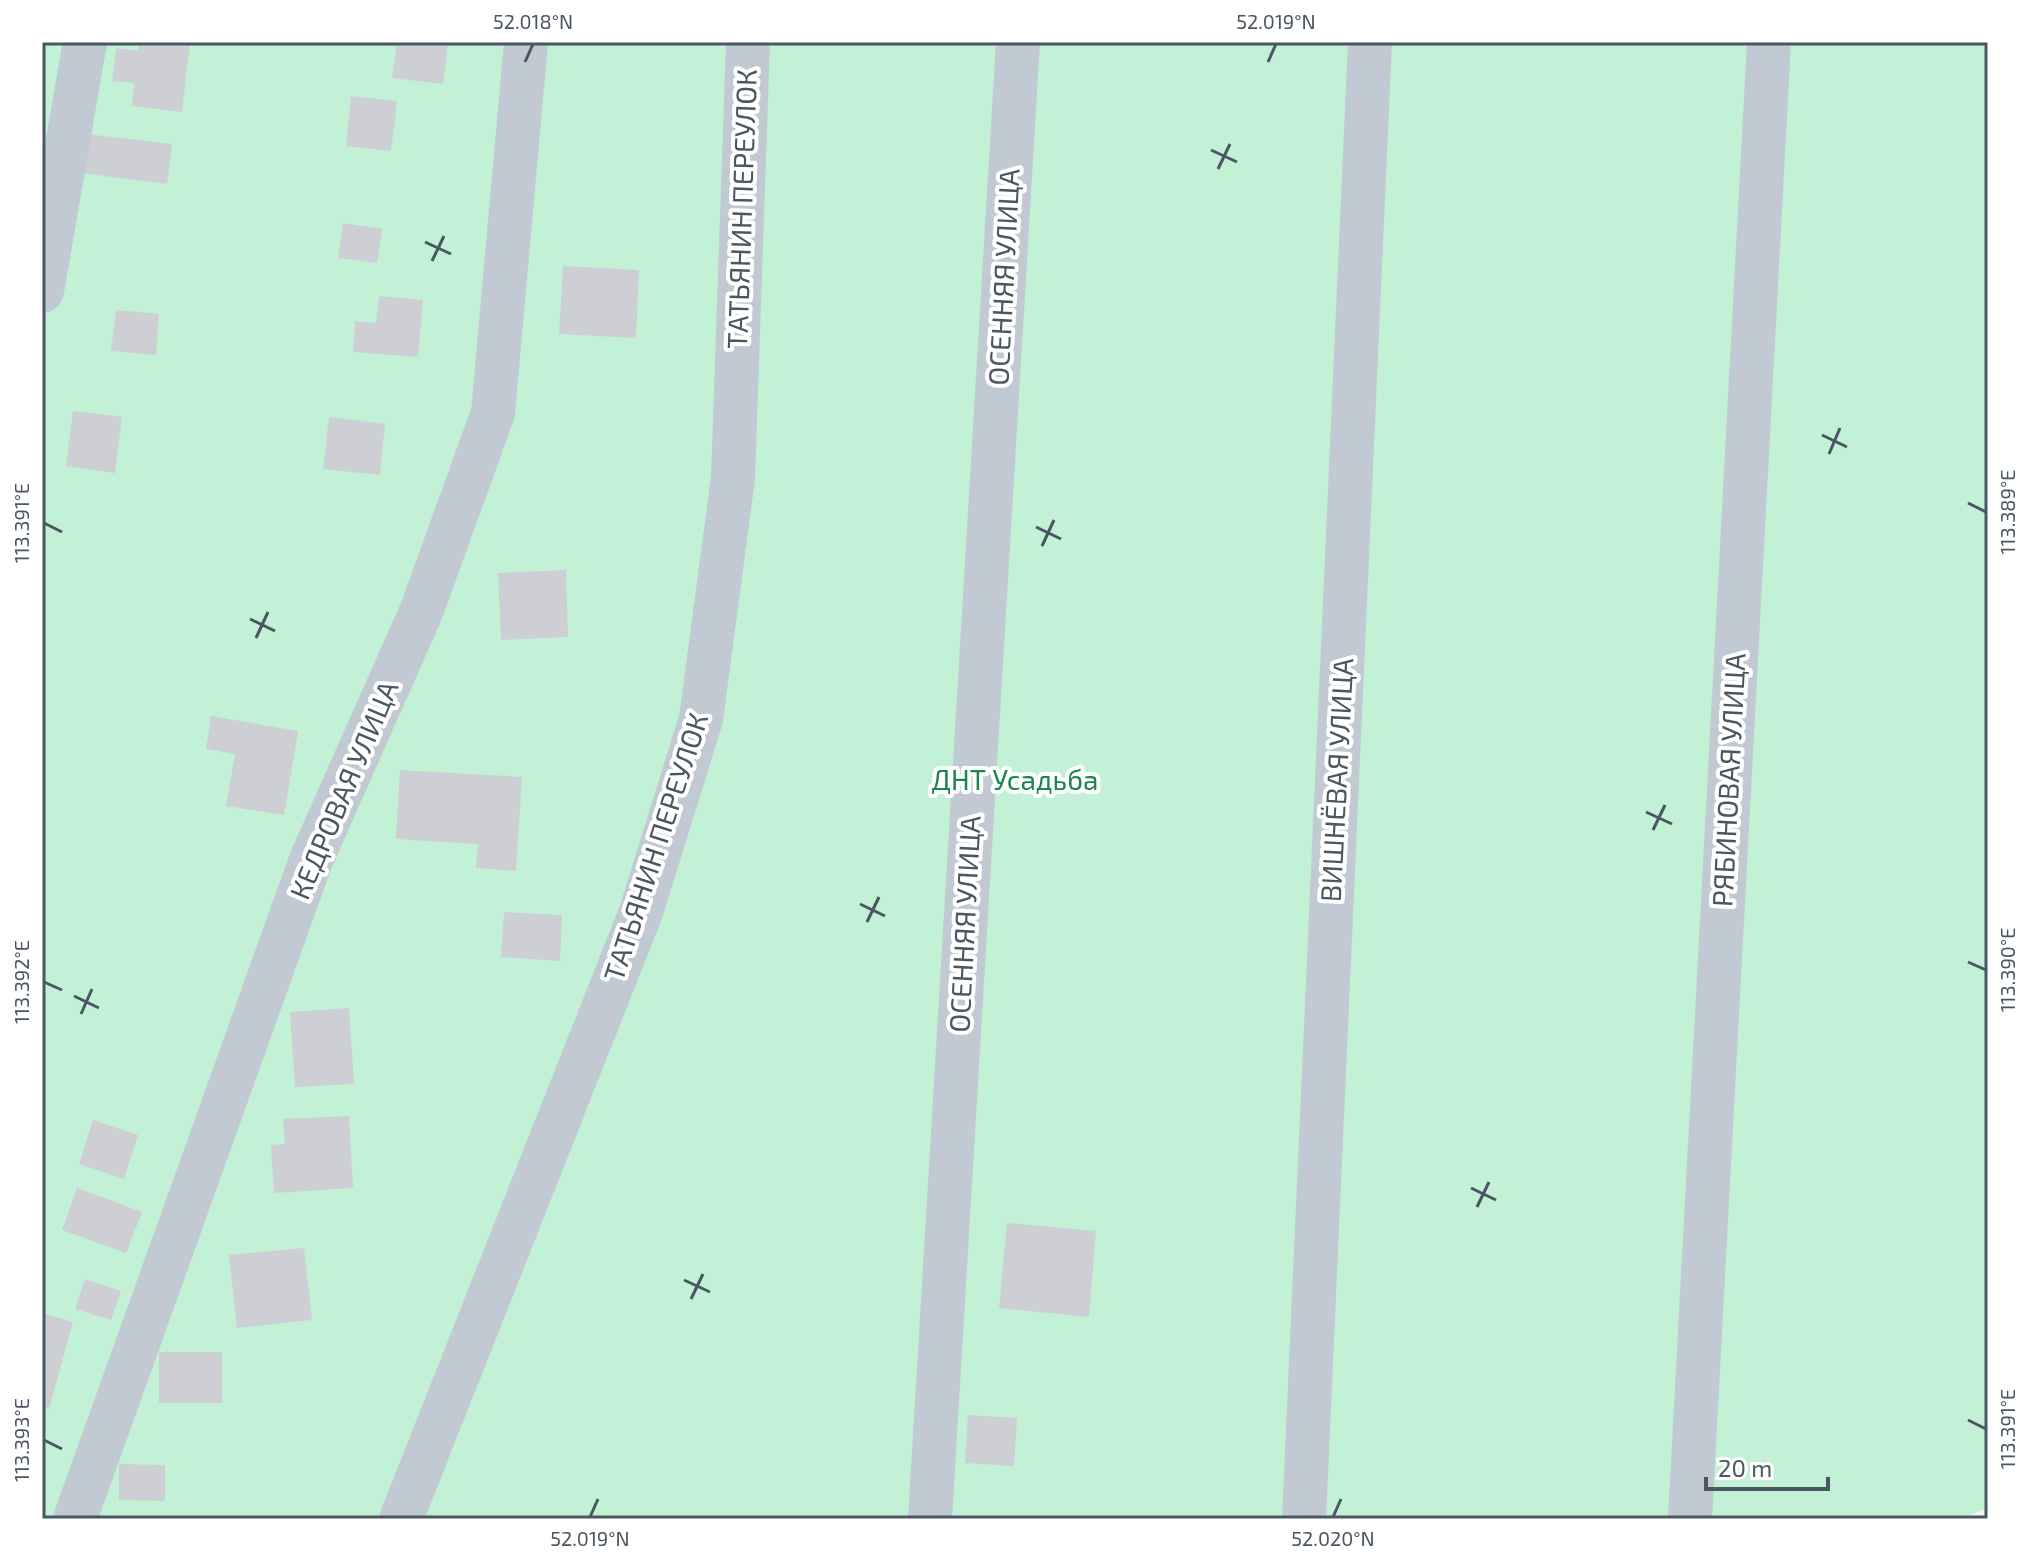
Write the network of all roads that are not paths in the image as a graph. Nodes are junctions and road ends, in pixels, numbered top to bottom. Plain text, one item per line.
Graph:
1 (85, 42) edge
2 (526, 42) edge
3 (748, 42) edge
4 (1018, 42) edge
5 (1370, 42) edge
6 (1769, 42) edge
7 (42, 291) edge
8 (75, 1519) edge
9 (401, 1519) edge
10 (930, 1519) edge
11 (1304, 1519) edge
12 (1690, 1519) edge

1 - 7 street
2 - 8 street, КЕДРОВАЯ УЛИЦА
3 - 9 street, ТАТЬЯНИН ПЕРЕУЛОК
4 - 10 street, ОСЕННЯЯ УЛИЦА
5 - 11 street, ВИШНЁВАЯ УЛИЦА
6 - 12 street, РЯБИНОВАЯ УЛИЦА

